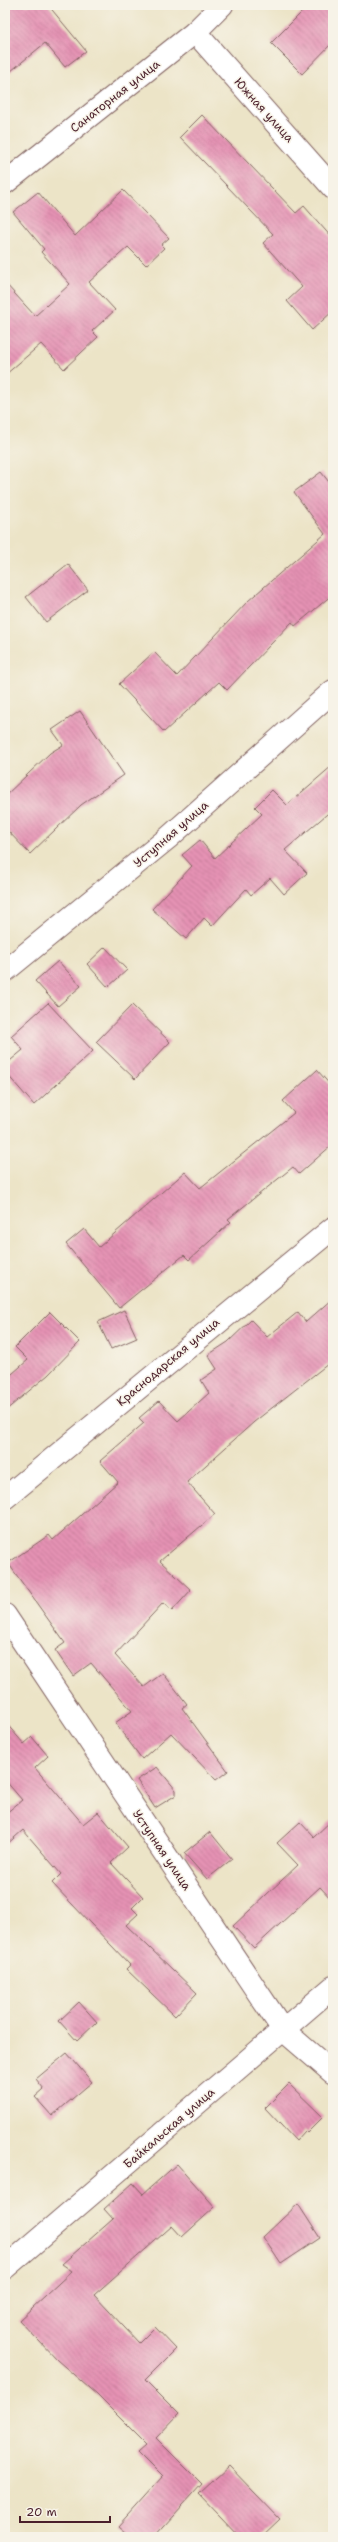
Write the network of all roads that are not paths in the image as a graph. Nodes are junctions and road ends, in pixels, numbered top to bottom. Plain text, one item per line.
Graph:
1 (222, 5) edge
2 (195, 32) junction
3 (5, 183) edge
4 (333, 188) edge
5 (333, 691) edge
6 (5, 971) edge
7 (333, 1228) edge
8 (5, 1498) edge
9 (5, 1615) edge
10 (333, 1987) edge
11 (283, 2030) junction
12 (333, 2073) edge
13 (5, 2268) edge

1 - 2 street, Санаторная улица
2 - 3 street, Санаторная улица
2 - 4 street, Южная улица
5 - 6 street, Уступная улица
7 - 8 street, Краснодарская улица
9 - 11 street, Уступная улица
10 - 11 street, Байкальская улица
11 - 12 street, Уступная улица
11 - 13 street, Байкальская улица

